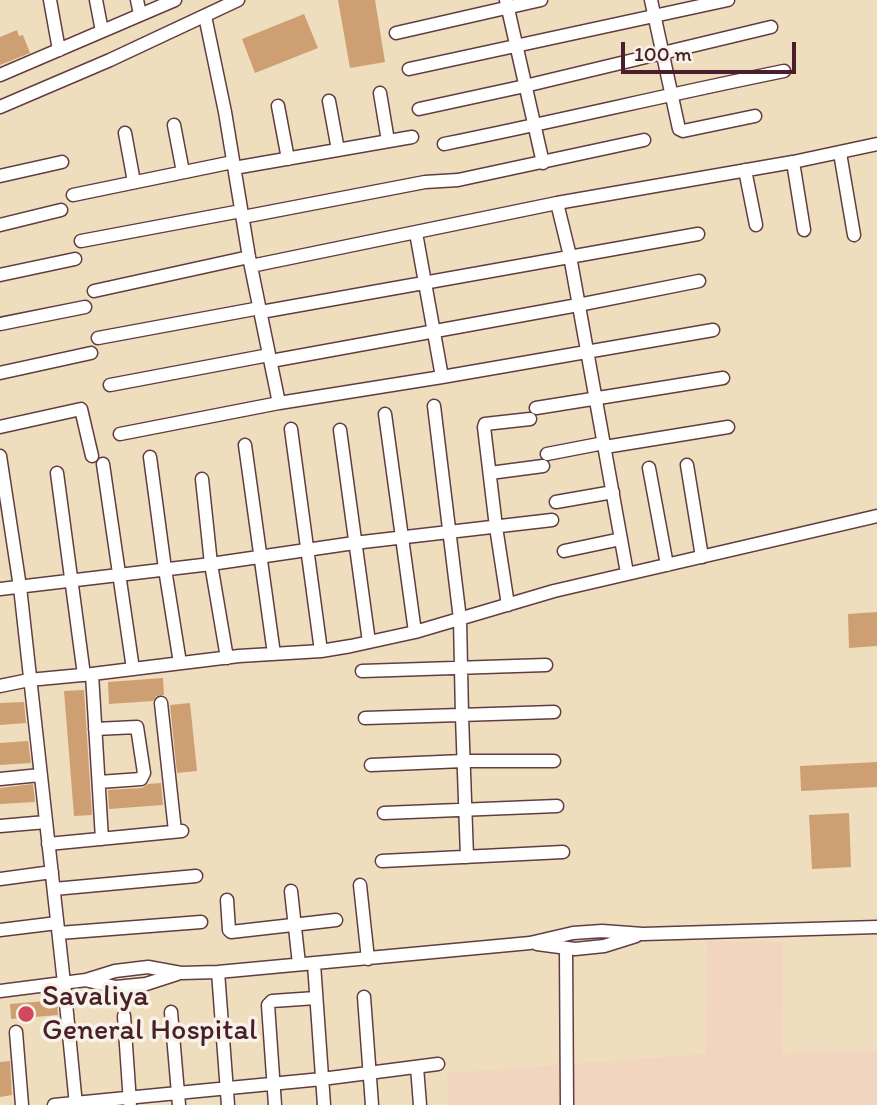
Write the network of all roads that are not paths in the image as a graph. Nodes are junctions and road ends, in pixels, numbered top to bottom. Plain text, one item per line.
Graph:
1 (50, 0) edge
2 (96, 0) edge
3 (137, 0) edge
4 (175, 0) edge
5 (238, 0) edge
6 (541, 0) edge
7 (651, 0) edge
8 (728, 0) edge
9 (507, 4) edge
10 (140, 14) junction
11 (655, 15) junction
12 (205, 16) junction
13 (771, 27) dead end
14 (102, 31) junction
15 (396, 33) dead end
16 (517, 47) junction
17 (59, 50) junction
18 (662, 54) junction
19 (409, 69) dead end
20 (784, 71) dead end
21 (0, 75) edge
22 (525, 86) junction
23 (380, 93) dead end
24 (672, 94) junction
25 (329, 101) dead end
26 (278, 106) dead end
27 (0, 107) edge
28 (419, 109) dead end
29 (755, 116) dead end
30 (174, 125) dead end
31 (535, 126) junction
32 (125, 133) dead end
33 (412, 137) dead end
34 (643, 140) dead end
35 (388, 141) junction
36 (444, 144) dead end
37 (877, 144) edge
38 (338, 150) junction
39 (840, 153) junction
40 (288, 159) junction
41 (62, 162) dead end
42 (793, 162) junction
43 (543, 163) junction
44 (234, 165) junction
45 (745, 170) junction
46 (183, 172) junction
47 (0, 176) edge
48 (134, 182) junction
49 (73, 195) dead end
50 (557, 203) junction
51 (61, 210) dead end
52 (242, 214) junction
53 (0, 225) edge
54 (756, 225) dead end
55 (804, 230) dead end
56 (416, 233) junction
57 (698, 234) dead end
58 (855, 235) dead end
59 (81, 241) dead end
60 (570, 256) junction
61 (75, 259) dead end
62 (250, 261) junction
63 (0, 275) edge
64 (699, 281) dead end
65 (425, 284) junction
66 (94, 291) dead end
67 (578, 304) junction
68 (85, 307) dead end
69 (260, 310) junction
70 (0, 324) edge
71 (713, 330) dead end
72 (433, 331) junction
73 (97, 338) dead end
74 (587, 352) junction
75 (91, 353) dead end
76 (270, 358) junction
77 (0, 373) edge
78 (442, 377) junction
79 (723, 378) dead end
80 (110, 385) dead end
81 (596, 398) junction
82 (279, 403) junction
83 (433, 406) dead end
84 (385, 414) dead end
85 (0, 427) edge
86 (728, 427) dead end
87 (291, 429) dead end
88 (340, 430) dead end
89 (120, 434) dead end
90 (245, 445) dead end
91 (604, 445) junction
92 (92, 456) dead end
93 (150, 457) dead end
94 (0, 461) edge
95 (103, 464) dead end
96 (687, 465) dead end
97 (649, 468) dead end
98 (57, 473) dead end
99 (489, 473) junction
100 (202, 479) dead end
101 (613, 492) junction
102 (556, 502) dead end
103 (877, 516) edge
104 (552, 520) dead end
105 (496, 527) junction
106 (450, 533) junction
107 (402, 539) junction
108 (621, 539) junction
109 (354, 543) junction
110 (307, 551) junction
111 (564, 551) dead end
112 (261, 557) junction
113 (702, 557) junction
114 (211, 564) junction
115 (667, 565) junction
116 (165, 569) junction
117 (627, 573) junction
118 (118, 575) junction
119 (71, 580) junction
120 (20, 587) junction
121 (0, 589) edge
122 (508, 605) junction
123 (460, 619) junction
124 (415, 632) junction
125 (369, 642) junction
126 (321, 651) junction
127 (274, 654) junction
128 (227, 658) junction
129 (180, 663) junction
130 (547, 665) dead end
131 (460, 668) junction
132 (133, 669) junction
133 (362, 671) dead end
134 (88, 674) junction
135 (29, 680) junction
136 (0, 686) edge
137 (161, 704) dead end
138 (554, 712) dead end
139 (461, 716) junction
140 (365, 718) dead end
141 (95, 729) junction
142 (463, 761) junction
143 (554, 761) dead end
144 (371, 765) dead end
145 (40, 775) junction
146 (0, 779) edge
147 (99, 782) junction
148 (557, 806) dead end
149 (465, 810) junction
150 (384, 813) dead end
151 (46, 822) junction
152 (0, 826) edge
153 (102, 839) junction
154 (48, 844) junction
155 (563, 852) dead end
156 (467, 857) junction
157 (382, 861) dead end
158 (51, 872) junction
159 (196, 876) dead end
160 (0, 879) edge
161 (360, 885) dead end
162 (54, 889) junction
163 (291, 891) dead end
164 (227, 900) dead end
165 (336, 919) dead end
166 (201, 922) dead end
167 (295, 925) junction
168 (877, 927) edge
169 (58, 928) junction
170 (0, 930) edge
171 (643, 934) junction
172 (530, 943) junction
173 (566, 949) junction
174 (368, 959) junction
175 (299, 964) junction
176 (314, 964) junction
177 (218, 972) junction
178 (64, 983) junction
179 (0, 991) edge
180 (363, 997) dead end
181 (316, 998) junction
182 (171, 1012) dead end
183 (124, 1016) dead end
184 (16, 1031) dead end
185 (438, 1064) dead end
186 (418, 1067) junction
187 (369, 1073) junction
188 (322, 1079) junction
189 (274, 1083) junction
190 (227, 1088) junction
191 (178, 1099) edge
192 (130, 1101) edge
193 (76, 1104) edge
194 (22, 1105) edge
195 (54, 1105) edge
196 (228, 1105) edge
197 (275, 1105) edge
198 (324, 1105) edge
199 (372, 1105) edge
200 (421, 1105) edge
201 (567, 1105) edge

1 - 17 street
2 - 14 street
3 - 10 street
4 - 10 street
5 - 12 street
6 - 9 street
7 - 11 street
8 - 11 street
9 - 15 street
9 - 16 street
10 - 14 street
11 - 16 street
11 - 18 street
12 - 27 street
12 - 44 street
13 - 18 street
14 - 17 street
16 - 19 street
16 - 22 street
17 - 21 street
18 - 22 street
18 - 24 street
20 - 24 street
22 - 28 street
22 - 31 street
23 - 35 street
24 - 29 street
24 - 31 street
25 - 38 street
26 - 40 street
30 - 46 street
31 - 36 street
31 - 43 street
32 - 48 street
33 - 35 street
34 - 43 street
35 - 38 street
37 - 39 street
38 - 40 street
39 - 42 street
39 - 58 street
40 - 44 street
41 - 47 street
42 - 45 street
42 - 55 street
43 - 52 street
44 - 46 street
44 - 52 street
45 - 50 street
45 - 54 street
46 - 48 street
48 - 49 street
50 - 56 street
50 - 60 street
51 - 53 street
52 - 59 street
52 - 62 street
56 - 62 street
56 - 65 street
57 - 60 street
60 - 65 street
60 - 67 street
61 - 63 street
62 - 66 street
62 - 69 street
64 - 67 street
65 - 69 street
65 - 72 street
67 - 72 street
67 - 74 street
68 - 70 street
69 - 73 street
69 - 76 street
71 - 74 street
72 - 76 street
72 - 78 street
74 - 78 street
74 - 81 street
75 - 77 street
76 - 80 street
76 - 82 street
78 - 82 street
79 - 81 street
81 - 91 street
81 - 99 street
82 - 89 street
83 - 106 street
84 - 107 street
85 - 92 street
86 - 91 street
87 - 110 street
88 - 109 street
90 - 112 street
91 - 99 street
91 - 101 street
93 - 116 street
94 - 120 street
95 - 118 street
96 - 113 street
97 - 115 street
98 - 119 street
99 - 105 street
100 - 114 street
101 - 102 street
101 - 108 street
103 - 113 street
104 - 105 street
105 - 106 street
105 - 122 street
106 - 107 street
106 - 123 street
107 - 109 street
107 - 124 street
108 - 111 street
108 - 117 street
109 - 110 street
109 - 125 street
110 - 112 street
110 - 126 street
112 - 114 street
112 - 127 street
113 - 115 street
114 - 116 street
114 - 128 street
115 - 117 street
116 - 118 street
116 - 129 street
117 - 122 street
118 - 119 street
118 - 132 street
119 - 120 street
119 - 134 street
120 - 121 street
120 - 135 street
122 - 123 street
123 - 124 street
123 - 131 street
124 - 125 street
125 - 126 street
126 - 127 street
127 - 128 street
128 - 129 street
129 - 132 street
130 - 131 street
131 - 133 street
131 - 139 street
132 - 134 street
134 - 135 street
134 - 141 street
135 - 136 street
135 - 145 street
137 - 153 street
138 - 139 street
139 - 140 street
139 - 142 street
141 - 147 street
141 - 147 street
142 - 143 street
142 - 144 street
142 - 149 street
145 - 146 street
145 - 151 street
147 - 153 street
148 - 149 street
149 - 150 street
149 - 156 street
151 - 152 street
151 - 154 street
153 - 154 street
154 - 158 street
155 - 156 street
156 - 157 street
158 - 160 street
158 - 162 street
159 - 162 street
161 - 174 street
162 - 169 street
163 - 167 street
164 - 167 street
165 - 167 street
166 - 169 street
167 - 175 street
168 - 171 street
169 - 170 street
169 - 178 street
171 - 172 street
171 - 173 street
172 - 173 street
172 - 174 street
173 - 201 street
174 - 176 street
175 - 176 street
175 - 177 street
176 - 181 street
177 - 178 street
177 - 190 street
178 - 179 street
178 - 193 street
180 - 187 street
181 - 188 street
181 - 189 street
182 - 191 street
183 - 192 street
184 - 194 street
185 - 186 street
186 - 187 street
186 - 200 street
187 - 188 street
187 - 199 street
188 - 189 street
188 - 198 street
189 - 190 street
189 - 197 street
190 - 191 street
190 - 196 street
191 - 192 street
192 - 193 street
193 - 195 street

